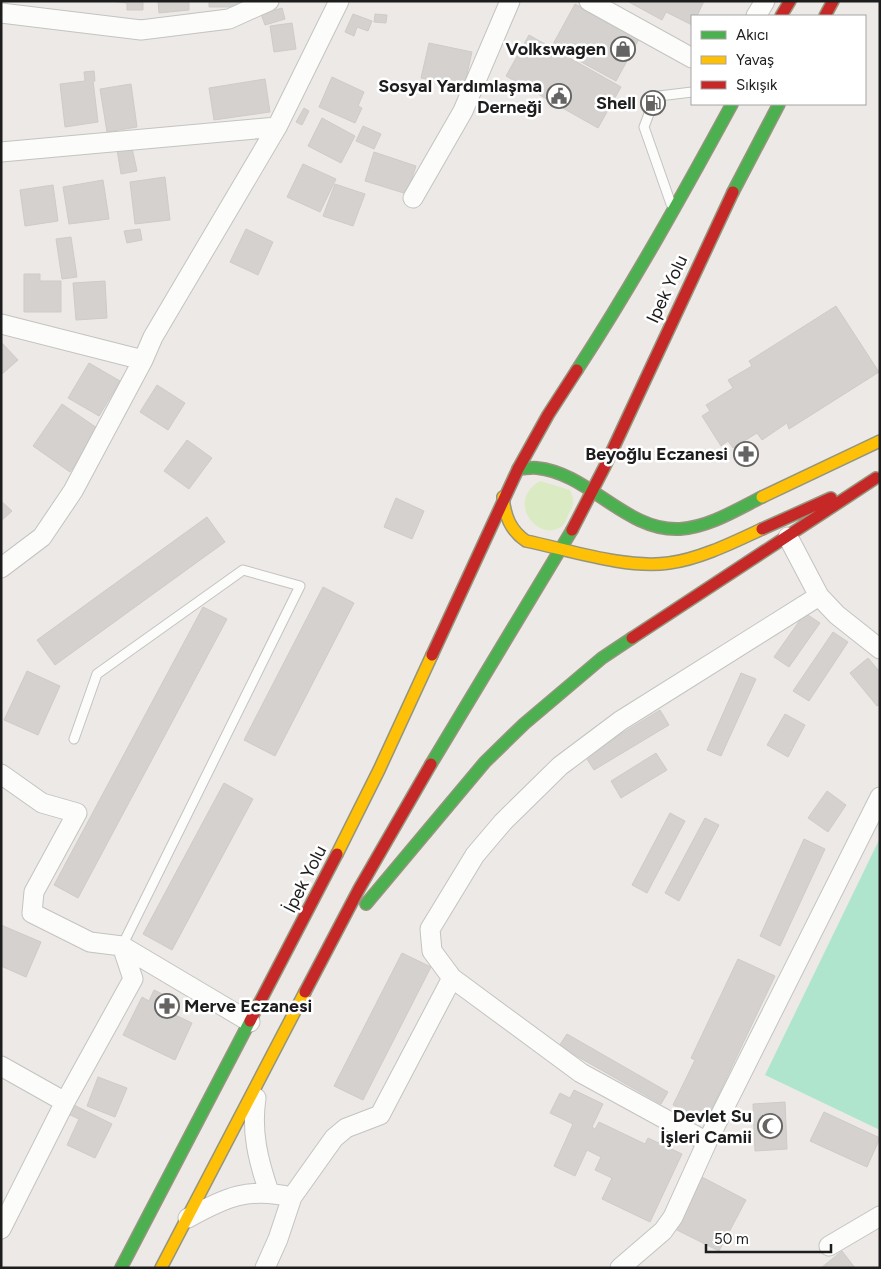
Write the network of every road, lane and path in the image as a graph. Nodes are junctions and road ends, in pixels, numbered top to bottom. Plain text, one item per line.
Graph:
1 (269, 1) edge
2 (339, 1) edge
3 (510, 1) edge
4 (589, 1) edge
5 (764, 1) edge
6 (832, 1) edge
7 (786, 2) edge
8 (1, 13) edge
9 (757, 15) edge
10 (781, 15) edge
11 (825, 15) edge
12 (691, 57) edge
13 (691, 92) edge
14 (731, 105) edge
15 (778, 105) edge
16 (277, 126) junction
17 (1, 152) edge
18 (413, 198) dead end
19 (674, 210) junction
20 (1, 324) edge
21 (143, 360) junction
22 (880, 441) edge
23 (518, 469) junction
24 (878, 477) edge
25 (592, 492) junction
26 (503, 498) junction
27 (788, 537) junction
28 (562, 549) junction
29 (1, 568) edge
30 (819, 596) junction
31 (880, 649) edge
32 (74, 739) dead end
33 (1, 774) edge
34 (876, 808) edge
35 (122, 946) junction
36 (323, 961) junction
37 (452, 978) junction
38 (250, 1022) junction
39 (1, 1066) edge
40 (257, 1085) junction
41 (65, 1102) junction
42 (707, 1142) junction
43 (269, 1192) junction
44 (292, 1197) junction
45 (880, 1216) edge
46 (188, 1218) junction
47 (2, 1224) edge
48 (828, 1246) dead end
49 (121, 1268) edge
50 (161, 1268) edge
51 (265, 1268) edge
52 (620, 1268) edge

1 - 8 street
2 - 16 street
3 - 18 street
4 - 12 street
5 - 9 street
6 - 11 main road
7 - 10 main road
13 - 19 lane
14 - 19 main road, Ipek Yolu
15 - 25 main road, Ipek Yolu
16 - 17 street
16 - 21 street
19 - 23 main road, Ipek Yolu
20 - 21 street
21 - 29 street
22 - 25 main road
23 - 25 main road
23 - 26 main road
24 - 27 main road
24 - 28 main road
25 - 28 main road
26 - 28 main road
26 - 38 main road, İpek Yolu
27 - 30 street
27 - 36 main road
28 - 36 main road
30 - 31 street
30 - 37 street
32 - 35 lane
33 - 35 street
34 - 42 street
35 - 38 street
35 - 41 street
36 - 40 main road
37 - 42 street
37 - 44 street
38 - 49 main road, İpek Yolu
39 - 41 street
40 - 43 street
40 - 46 main road
41 - 47 street
42 - 52 street
43 - 44 street
43 - 46 street
44 - 51 street
45 - 48 street
46 - 50 main road

